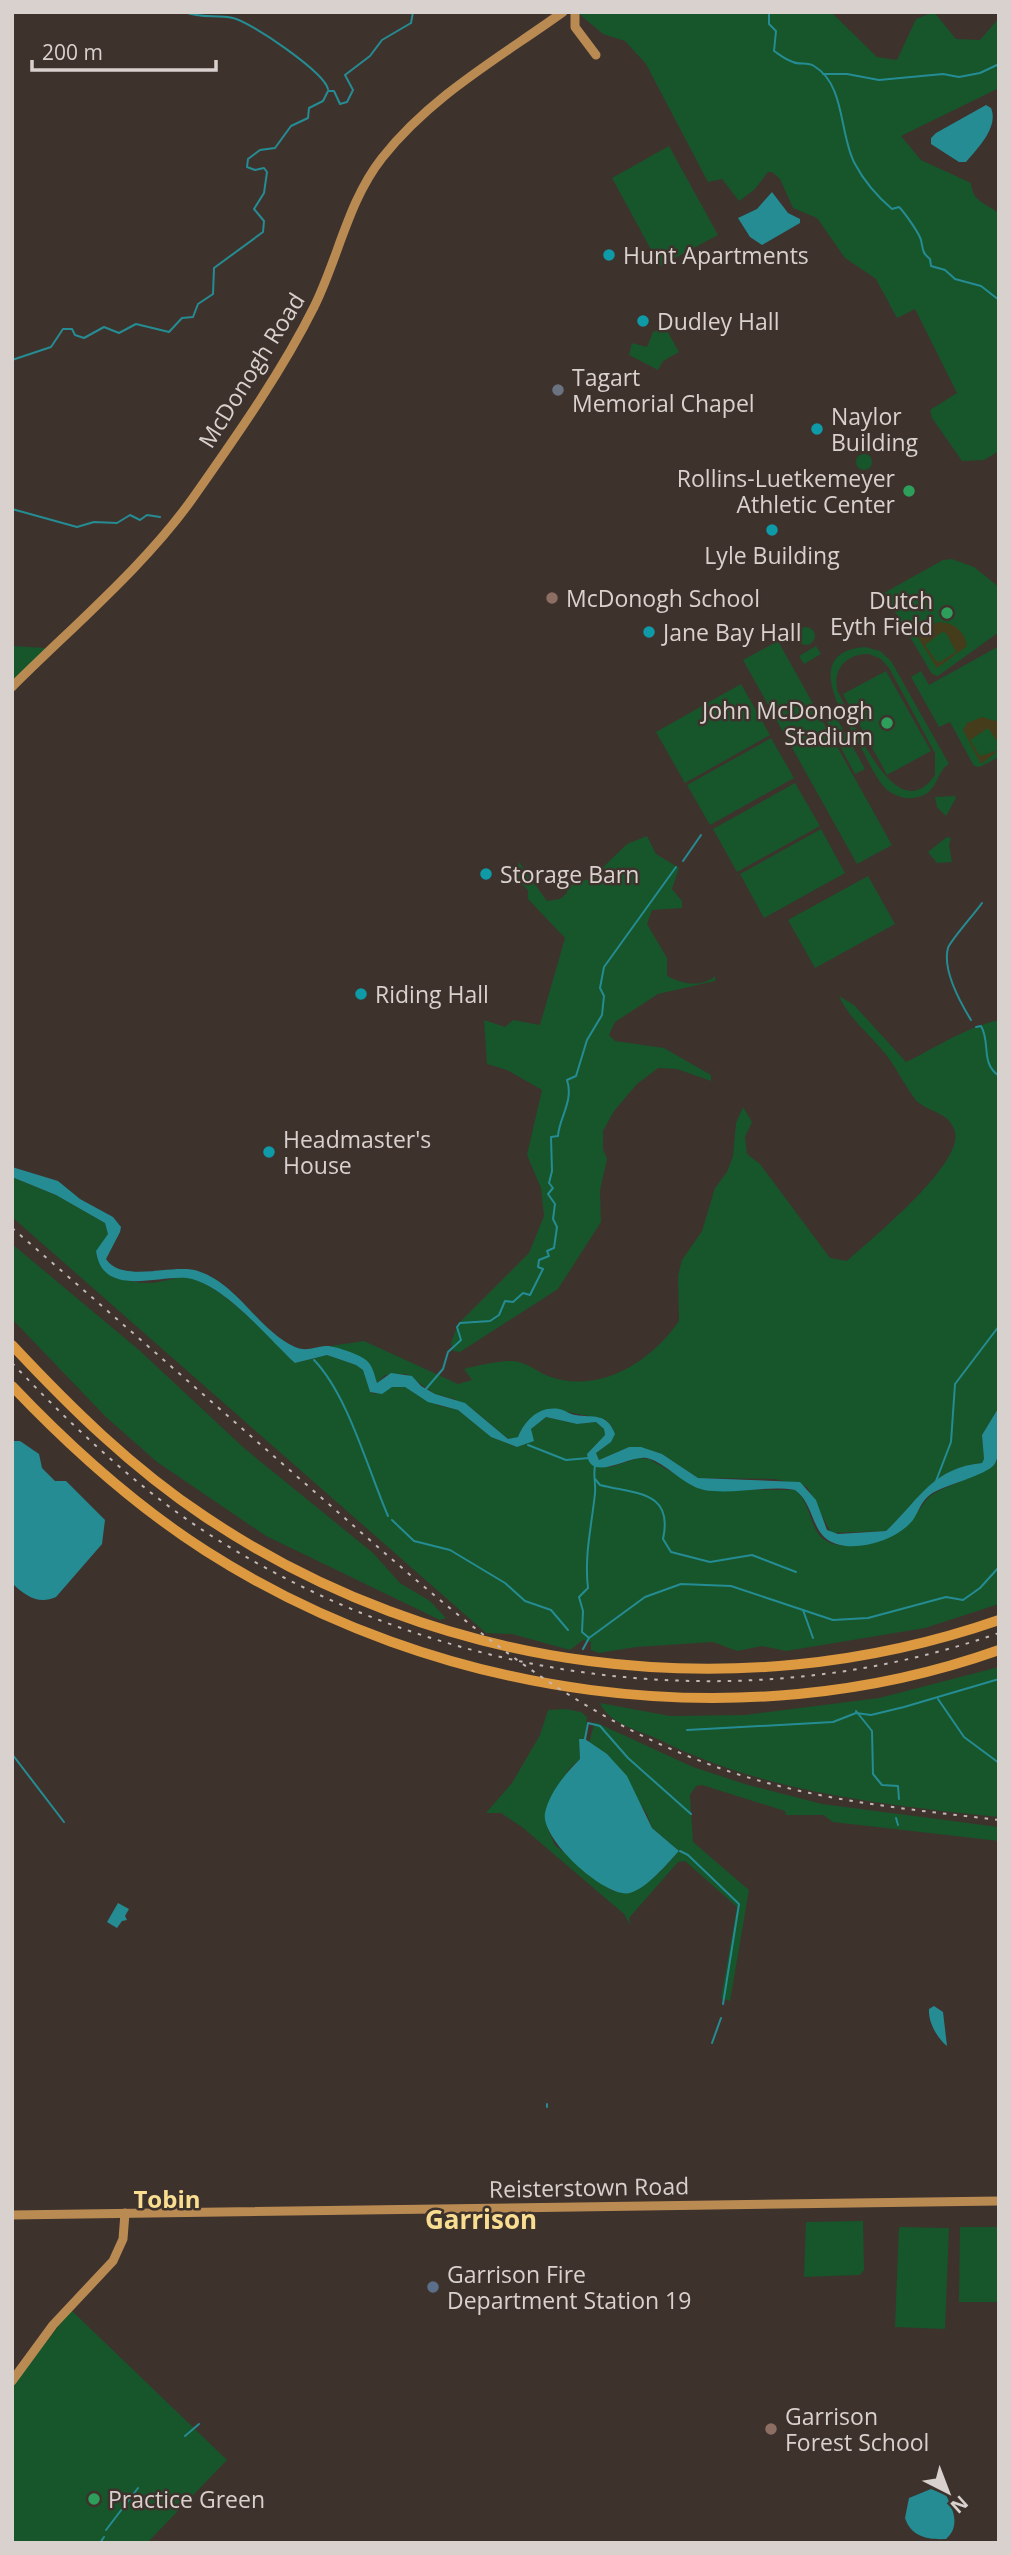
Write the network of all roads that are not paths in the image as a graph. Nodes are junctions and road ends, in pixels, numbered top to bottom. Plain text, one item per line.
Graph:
1 (563, 12) edge
2 (575, 12) edge
3 (596, 55) dead end
4 (12, 687) edge
5 (12, 1345) edge
6 (12, 1386) edge
7 (999, 1620) edge
8 (999, 1650) edge
9 (999, 2201) edge
10 (125, 2213) junction
11 (12, 2215) edge
12 (12, 2381) edge

1 - 4 main road, McDonogh Road
2 - 3 main road
5 - 7 highway
6 - 8 highway
9 - 10 main road, Reisterstown Road
10 - 11 main road, Reisterstown Road
10 - 12 main road

